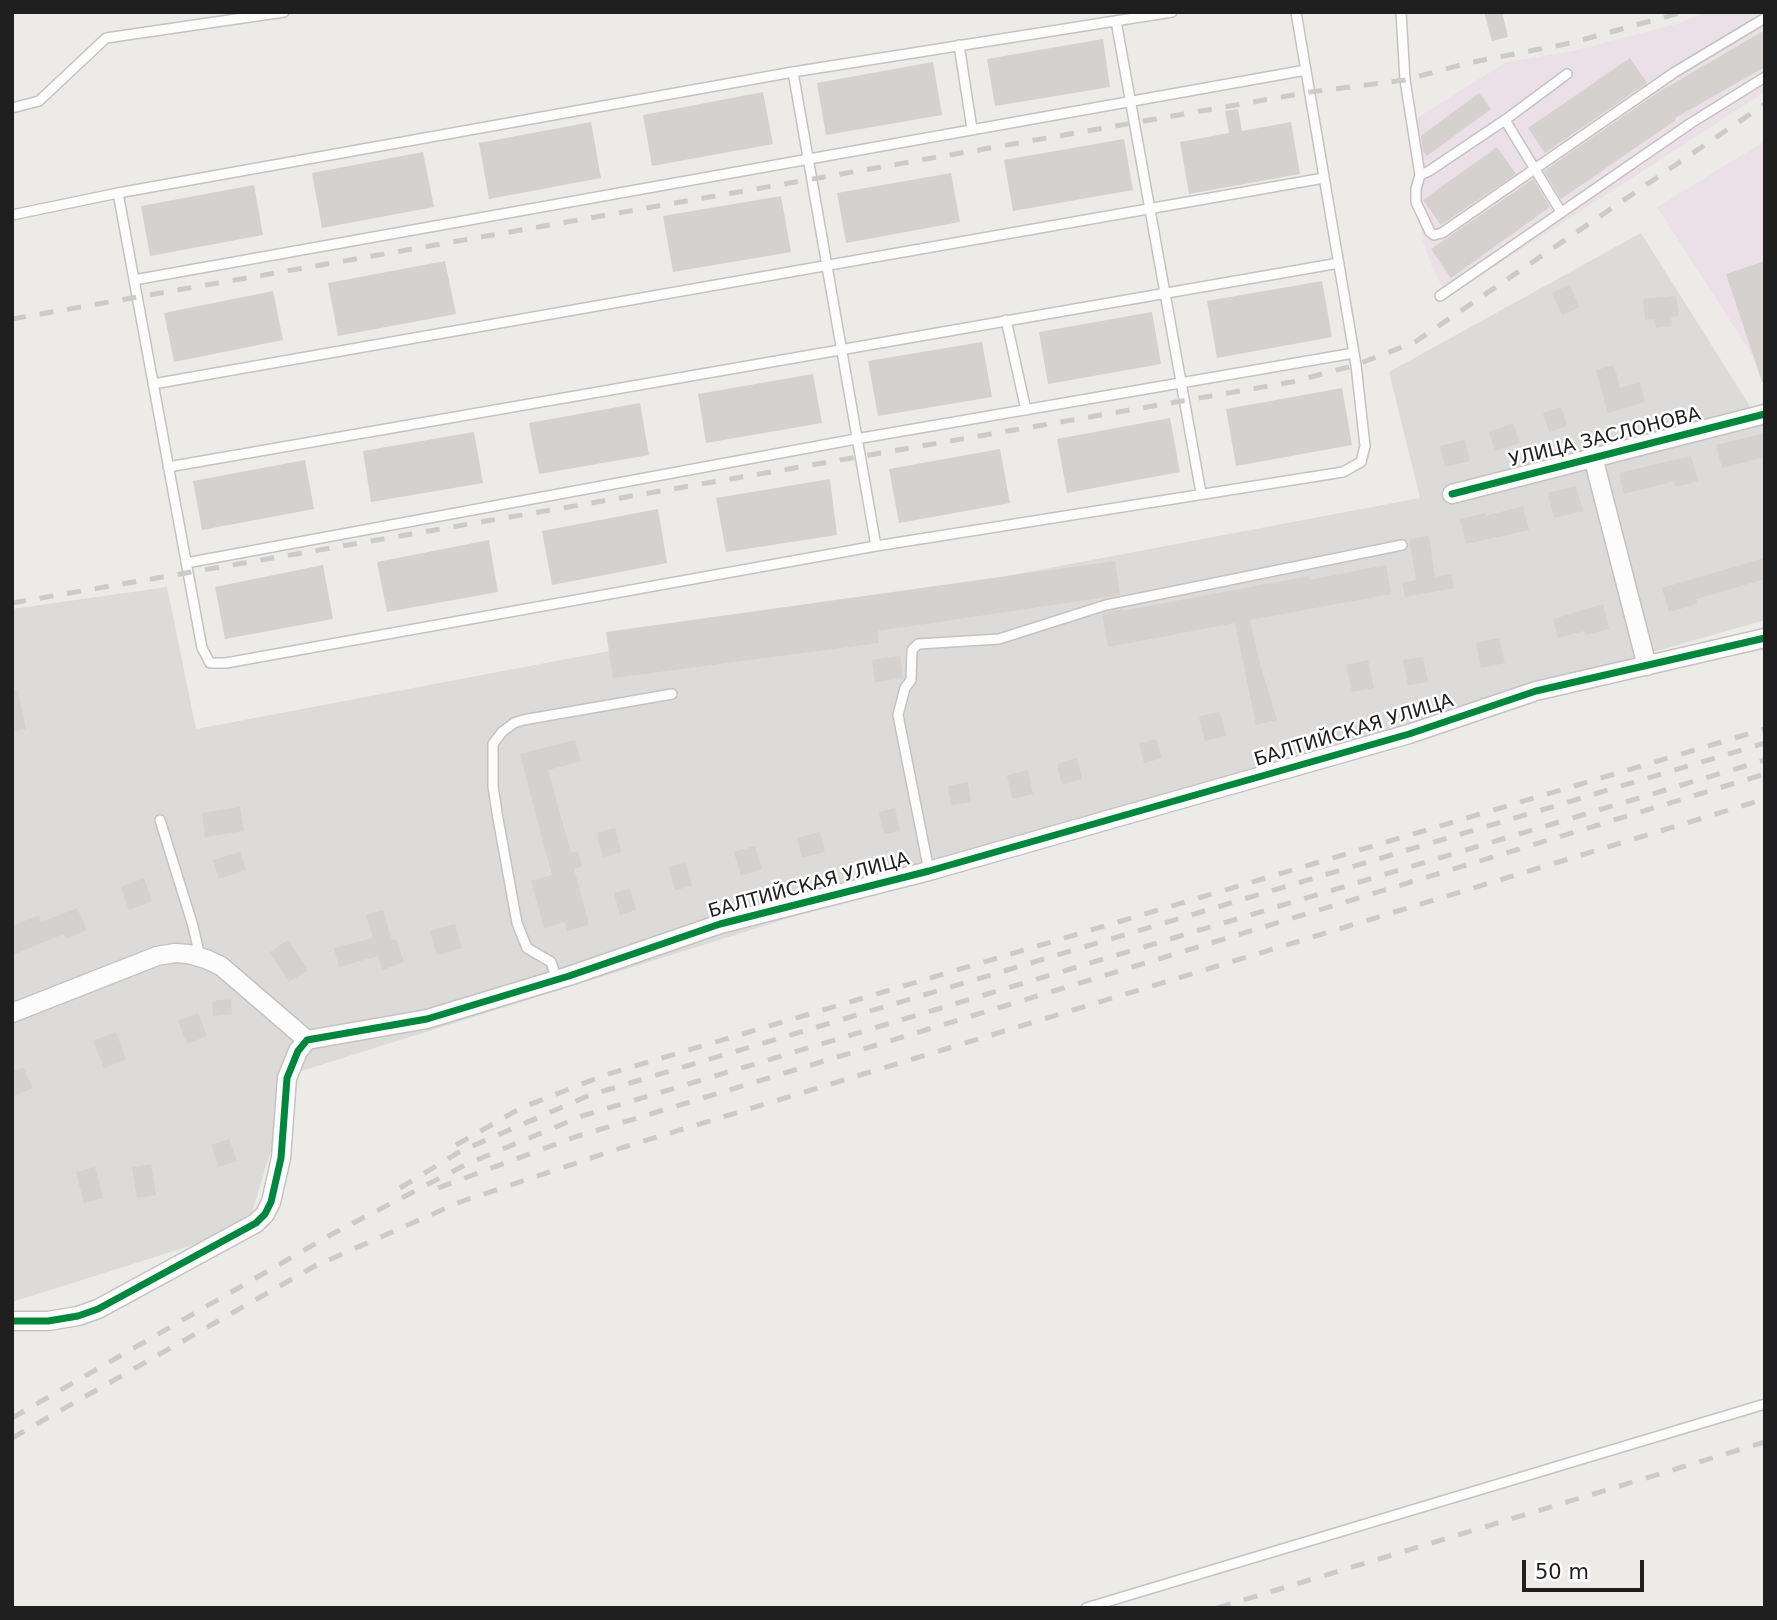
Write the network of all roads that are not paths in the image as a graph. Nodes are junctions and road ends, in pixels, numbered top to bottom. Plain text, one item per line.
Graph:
1 (284, 12) edge
2 (1172, 12) edge
3 (1296, 12) edge
4 (1401, 12) edge
5 (1765, 18) edge
6 (1116, 21) junction
7 (959, 46) junction
8 (1306, 70) junction
9 (793, 72) junction
10 (1567, 74) dead end
11 (1765, 78) edge
12 (1131, 101) junction
13 (12, 108) edge
14 (1505, 120) junction
15 (972, 130) junction
16 (808, 158) junction
17 (1535, 167) junction
18 (1420, 175) junction
19 (1324, 178) junction
20 (118, 193) junction
21 (1150, 209) junction
22 (1562, 212) junction
23 (12, 215) edge
24 (1339, 263) junction
25 (827, 266) junction
26 (134, 280) junction
27 (1165, 293) junction
28 (1440, 296) dead end
29 (1006, 320) junction
30 (841, 349) junction
31 (1354, 353) junction
32 (1181, 383) junction
33 (153, 384) junction
34 (1026, 410) junction
35 (1765, 414) edge
36 (856, 439) junction
37 (1593, 457) junction
38 (169, 467) junction
39 (1201, 493) junction
40 (1452, 494) dead end
41 (1402, 545) dead end
42 (876, 547) junction
43 (186, 563) junction
44 (1765, 638) edge
45 (1647, 666) junction
46 (672, 694) dead end
47 (160, 820) dead end
48 (929, 871) junction
49 (200, 957) junction
50 (557, 980) junction
51 (12, 1013) edge
52 (307, 1040) junction
53 (12, 1321) edge
54 (1765, 1405) edge
55 (1086, 1608) edge

1 - 13 lane
2 - 6 lane
3 - 8 lane
4 - 18 lane
5 - 17 lane
6 - 7 lane
6 - 12 lane
7 - 9 lane
7 - 15 lane
8 - 12 lane
8 - 19 lane
9 - 16 lane
9 - 20 lane
10 - 14 lane
11 - 22 lane
12 - 15 lane
12 - 21 lane
14 - 17 lane
14 - 18 lane
15 - 16 lane
16 - 25 lane
16 - 26 lane
17 - 18 lane
17 - 22 lane
19 - 21 lane
19 - 24 lane
20 - 23 lane
20 - 26 lane
21 - 25 lane
21 - 27 lane
22 - 28 lane
24 - 27 lane
24 - 31 lane
25 - 30 lane
25 - 33 lane
26 - 33 lane
27 - 29 lane
27 - 32 lane
29 - 30 lane
29 - 34 lane
30 - 36 lane
30 - 38 lane
31 - 32 lane
31 - 39 lane
32 - 34 lane
32 - 39 lane
33 - 38 lane
34 - 36 lane
35 - 37 street, УЛИЦА ЗАСЛОНОВА
36 - 42 lane
36 - 43 lane
37 - 40 street, УЛИЦА ЗАСЛОНОВА
37 - 45 street
38 - 43 lane
39 - 42 lane
41 - 48 lane
42 - 43 lane
44 - 45 street, БАЛТИЙСКАЯ УЛИЦА
45 - 48 street, БАЛТИЙСКАЯ УЛИЦА
46 - 50 lane
47 - 49 lane
48 - 50 street, БАЛТИЙСКАЯ УЛИЦА
49 - 51 street
49 - 52 street
50 - 52 street, БАЛТИЙСКАЯ УЛИЦА
52 - 53 street
54 - 55 lane

